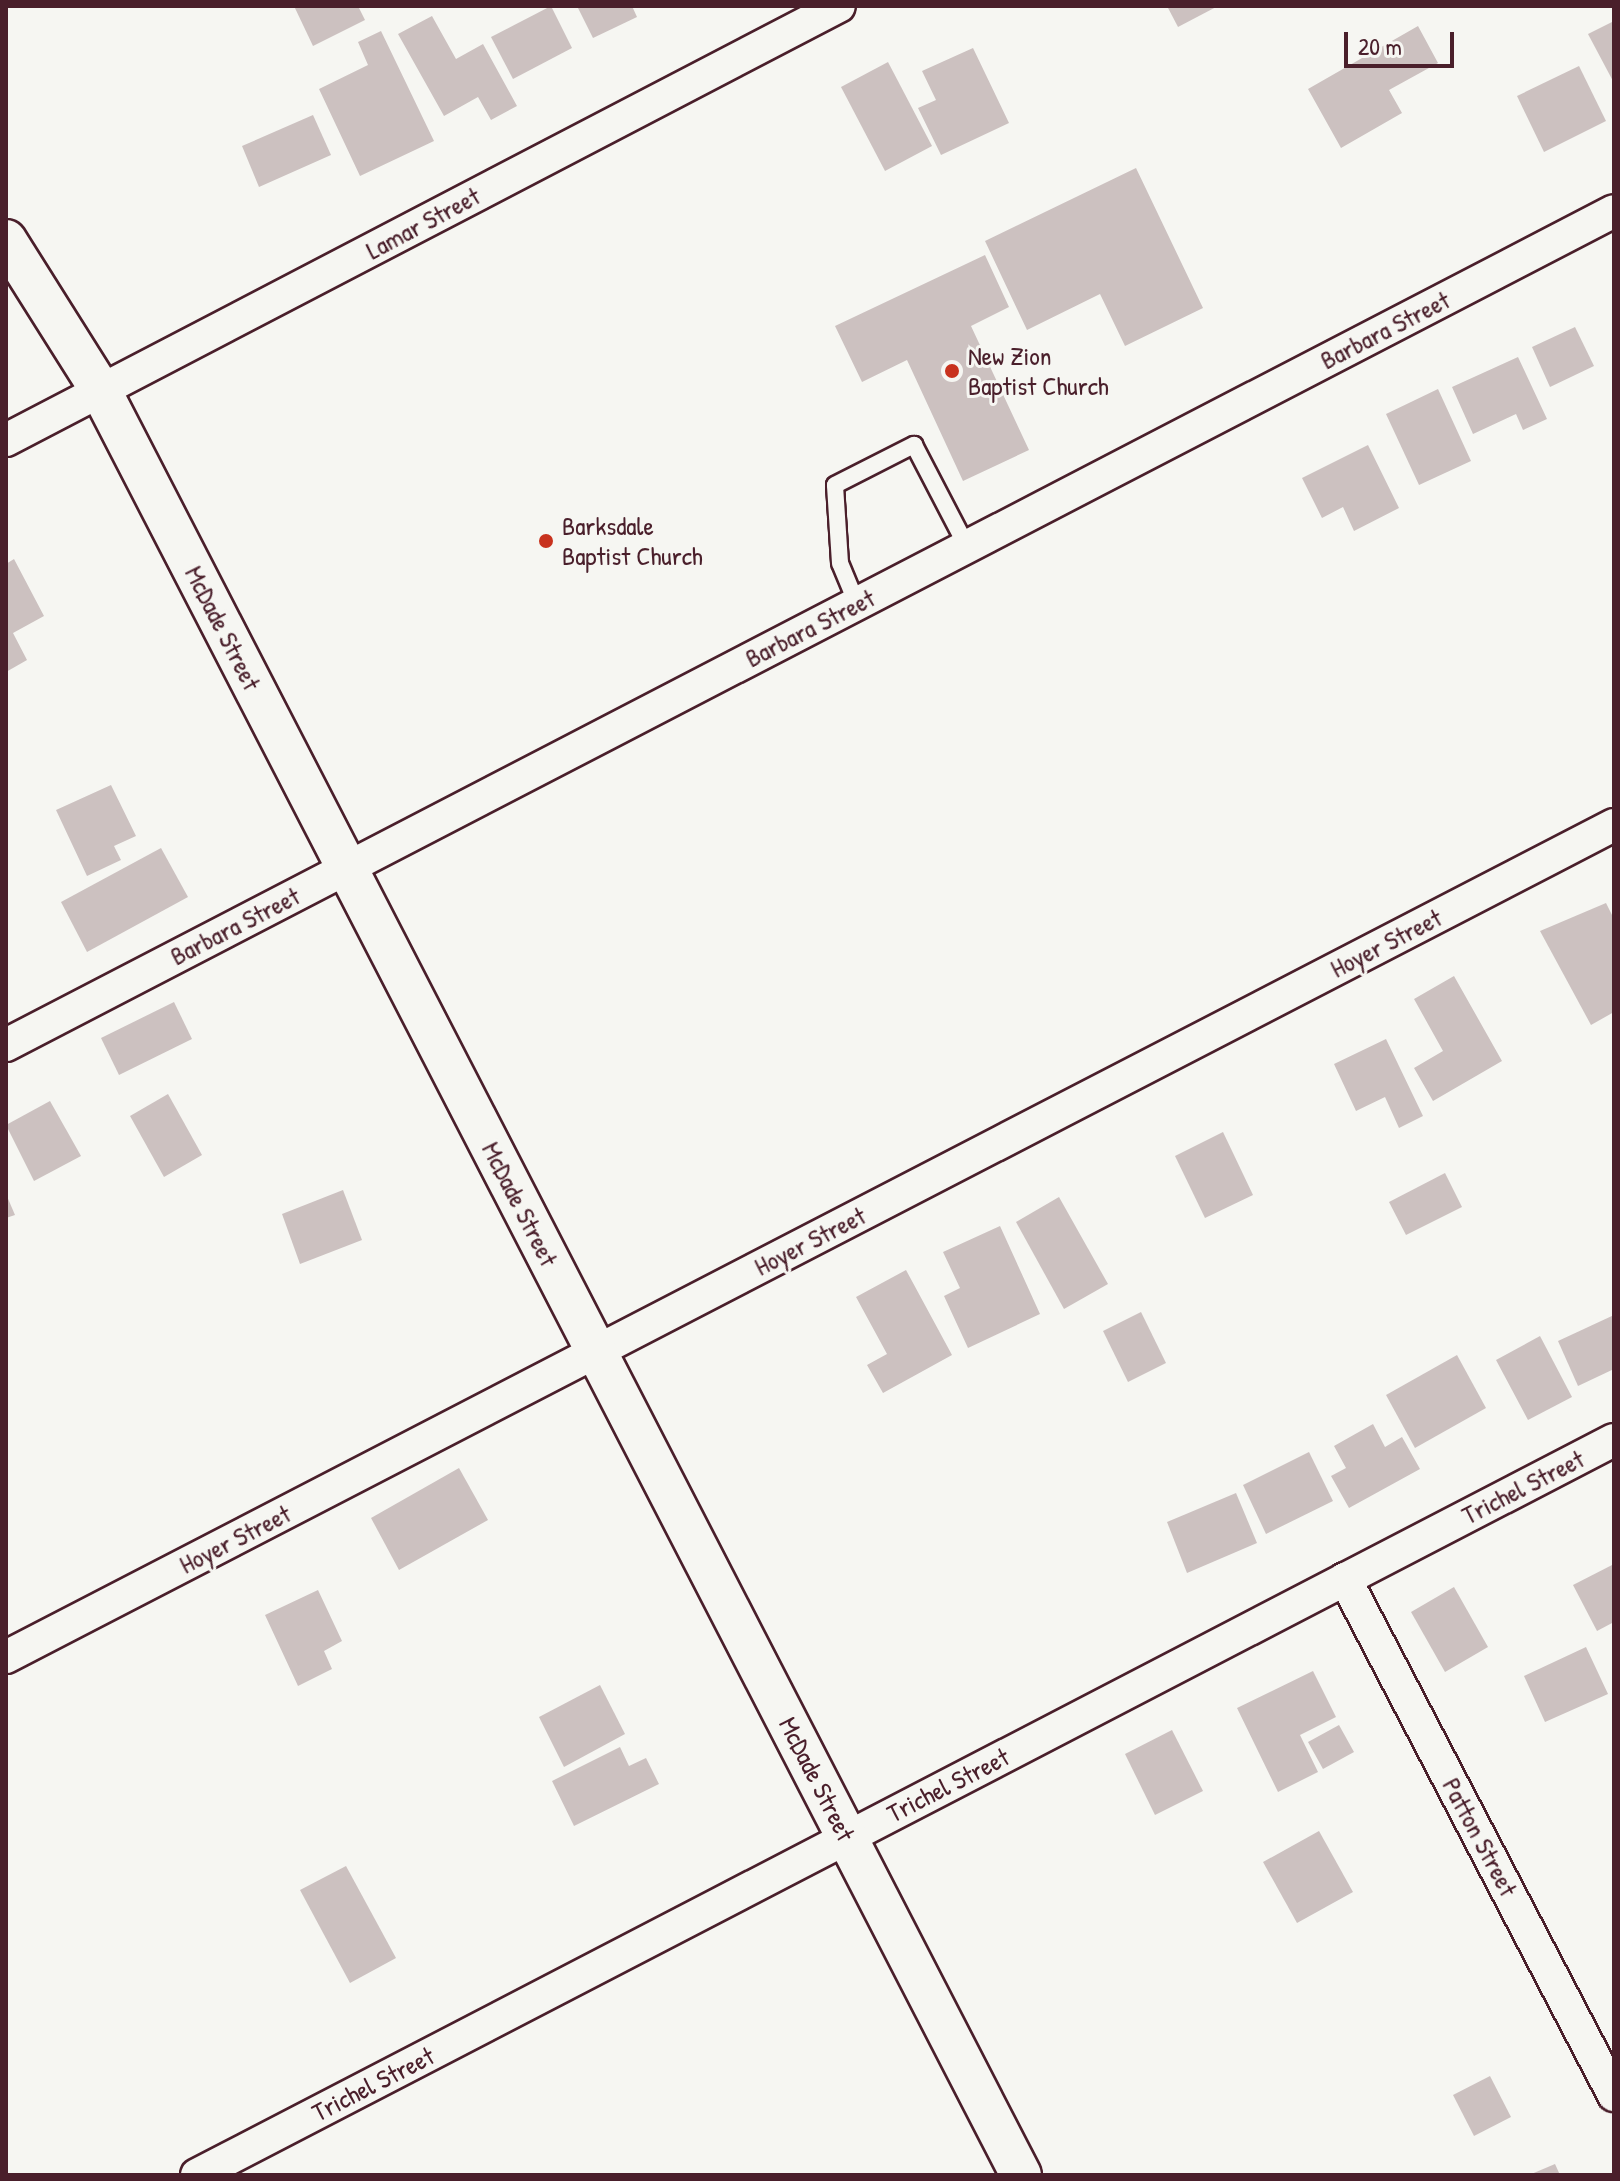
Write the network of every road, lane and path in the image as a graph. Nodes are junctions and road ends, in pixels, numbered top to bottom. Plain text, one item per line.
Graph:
1 (839, 6) edge
2 (1614, 211) edge
3 (6, 240) edge
4 (101, 391) junction
5 (6, 440) edge
6 (967, 547) junction
7 (857, 604) junction
8 (1614, 825) edge
9 (347, 868) junction
10 (6, 1045) edge
11 (596, 1352) junction
12 (1614, 1440) edge
13 (1345, 1579) junction
14 (6, 1657) edge
15 (847, 1837) junction
16 (1614, 2095) edge
17 (197, 2175) edge
18 (1021, 2175) edge

1 - 4 street, Lamar Street
2 - 6 street, Barbara Street
3 - 4 street, McDade Street
4 - 5 street, Lamar Street
4 - 9 street, McDade Street
6 - 7 street, Barbara Street
6 - 7 lane
7 - 9 street, Barbara Street
8 - 11 street, Hoyer Street
9 - 10 street, Barbara Street
9 - 11 street, McDade Street
11 - 14 street, Hoyer Street
11 - 15 street, McDade Street
12 - 13 street, Trichel Street
13 - 15 street, Trichel Street
13 - 16 street, Patton Street
15 - 17 street, Trichel Street
15 - 18 street, McDade Street

